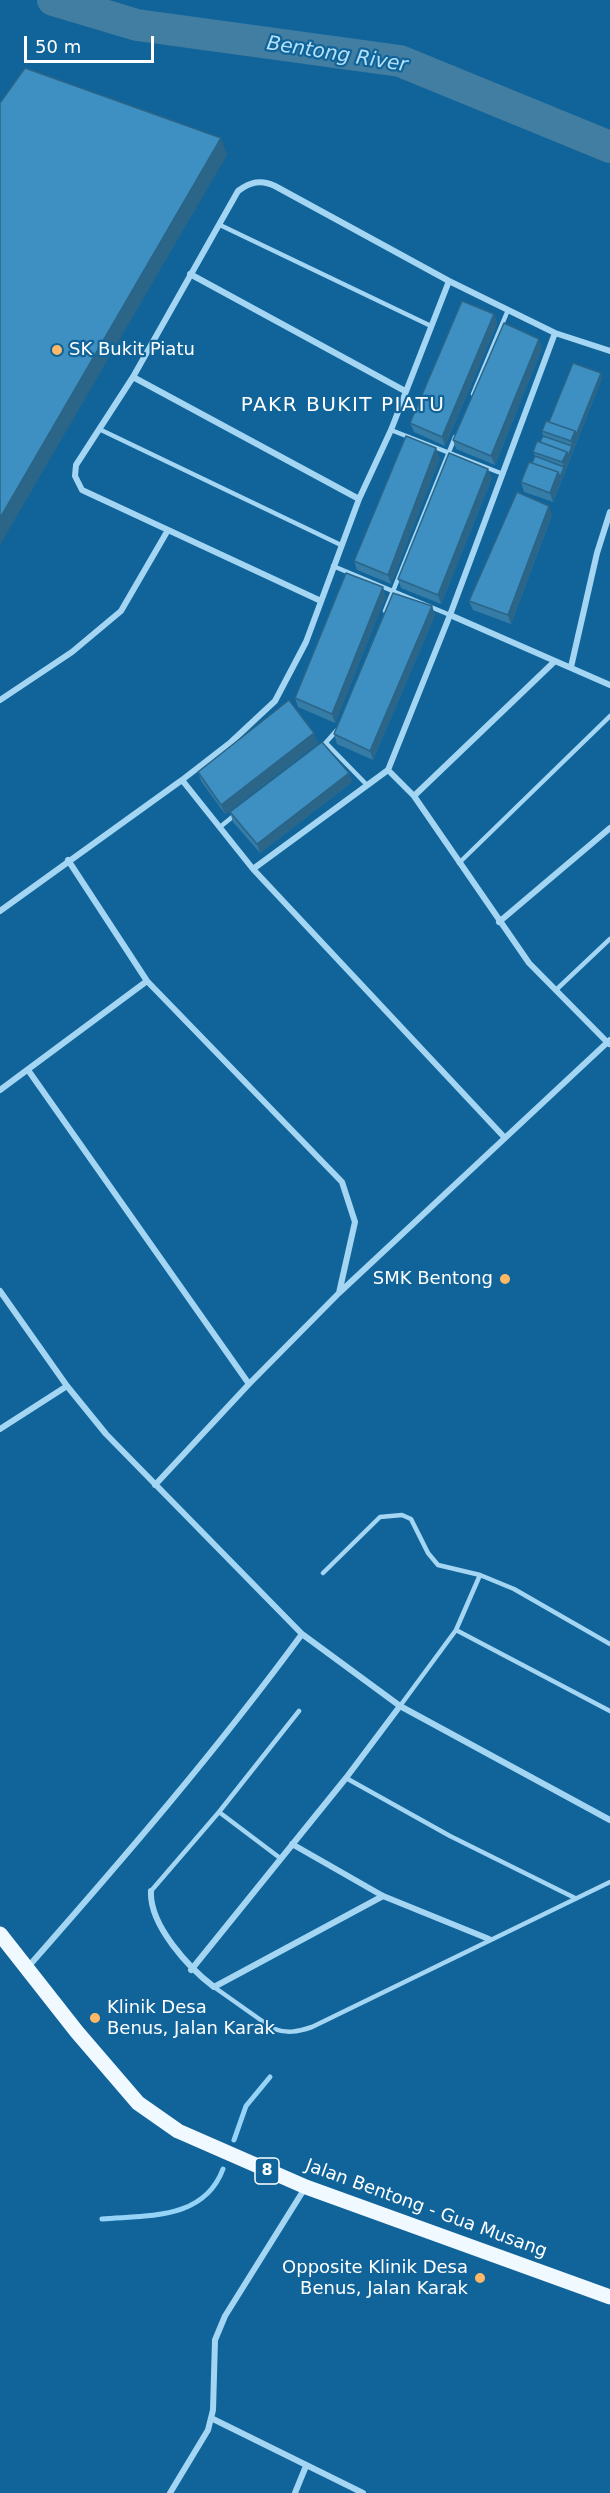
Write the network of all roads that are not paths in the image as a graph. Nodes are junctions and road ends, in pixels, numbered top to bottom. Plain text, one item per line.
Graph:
1 (220, 225) junction
2 (190, 274) junction
3 (449, 281) junction
4 (508, 310) junction
5 (431, 326) junction
6 (555, 333) junction
7 (610, 351) edge
8 (133, 377) junction
9 (405, 391) junction
10 (471, 398) edge
11 (99, 429) junction
12 (391, 429) junction
13 (458, 430) edge
14 (448, 452) junction
15 (503, 474) junction
16 (359, 500) junction
17 (610, 512) edge
18 (168, 531) junction
19 (341, 545) junction
20 (333, 566) junction
21 (393, 591) junction
22 (321, 602) junction
23 (450, 615) junction
24 (381, 622) edge
25 (555, 660) junction
26 (571, 667) junction
27 (610, 685) edge
28 (0, 700) edge
29 (610, 716) edge
30 (341, 723) edge
31 (327, 743) junction
32 (318, 750) edge
33 (388, 770) junction
34 (182, 780) junction
35 (368, 785) junction
36 (414, 796) junction
37 (237, 813) edge
38 (219, 827) junction
39 (610, 828) edge
40 (68, 860) junction
41 (459, 863) junction
42 (253, 869) junction
43 (0, 911) edge
44 (499, 922) junction
45 (610, 939) edge
46 (147, 981) junction
47 (556, 989) junction
48 (609, 1042) edge
49 (28, 1070) junction
50 (0, 1090) edge
51 (505, 1138) junction
52 (0, 1291) edge
53 (339, 1293) junction
54 (249, 1383) junction
55 (67, 1386) junction
56 (0, 1429) edge
57 (155, 1485) junction
58 (323, 1573) dead end
59 (480, 1575) junction
60 (456, 1630) junction
61 (302, 1634) junction
62 (610, 1644) edge
63 (400, 1706) junction
64 (299, 1711) dead end
65 (610, 1711) edge
66 (346, 1778) junction
67 (219, 1812) junction
68 (610, 1820) edge
69 (292, 1844) junction
70 (280, 1858) junction
71 (610, 1882) edge
72 (151, 1891) joint
73 (383, 1896) junction
74 (575, 1898) junction
75 (1, 1938) edge
76 (489, 1939) junction
77 (27, 1967) junction
78 (191, 1970) junction
79 (214, 1987) junction
80 (306, 2187) junction
81 (610, 2296) edge
82 (211, 2418) junction
83 (306, 2466) junction
84 (170, 2493) edge
85 (296, 2493) edge
86 (363, 2493) edge

1 - 2 street
1 - 3 street
1 - 5 lane
2 - 8 street
2 - 9 street
3 - 4 street
3 - 5 street
4 - 6 street
4 - 10 lane
5 - 9 street
6 - 7 street
6 - 15 street
8 - 11 street
8 - 16 street
9 - 12 street
11 - 18 street
11 - 19 lane
12 - 14 lane
12 - 16 street
13 - 14 lane
14 - 15 lane
14 - 21 lane
15 - 23 street
16 - 19 street
17 - 26 street
18 - 22 street
18 - 28 street
19 - 20 street
20 - 21 lane
20 - 22 street
21 - 23 lane
21 - 24 lane
22 - 34 street
23 - 25 street
23 - 33 street
25 - 26 street
25 - 36 street
26 - 27 street
29 - 41 lane
30 - 31 lane
31 - 32 lane
31 - 35 lane
33 - 35 street
33 - 36 street
34 - 38 street
34 - 40 street
35 - 42 street
36 - 41 street
37 - 38 lane
38 - 42 street
39 - 44 street
40 - 43 street
40 - 46 street
41 - 44 street
42 - 51 street
44 - 47 street
45 - 47 lane
46 - 49 street
46 - 53 street
47 - 48 street
48 - 51 street
49 - 50 street
49 - 54 street
51 - 53 street
52 - 55 street
53 - 54 street
54 - 57 street
55 - 56 street
55 - 57 street
57 - 61 street
58 - 59 lane
59 - 60 lane
59 - 62 lane
60 - 63 lane
60 - 65 lane
61 - 63 street
61 - 77 street
63 - 66 street
63 - 68 street
64 - 67 lane
66 - 69 street
66 - 74 lane
67 - 70 lane
67 - 72 lane
69 - 70 street
69 - 73 street
70 - 78 street
71 - 74 lane
72 - 78 street
73 - 76 street
73 - 79 street
74 - 76 lane
75 - 77 main road, Jalan Bentong - Gua Musang / 8
76 - 79 lane
77 - 80 main road, Jalan Bentong - Gua Musang / 8
78 - 79 street
80 - 81 main road, Jalan Bentong - Gua Musang / 8
80 - 82 street
82 - 83 street
82 - 84 street
83 - 85 street
83 - 86 street

